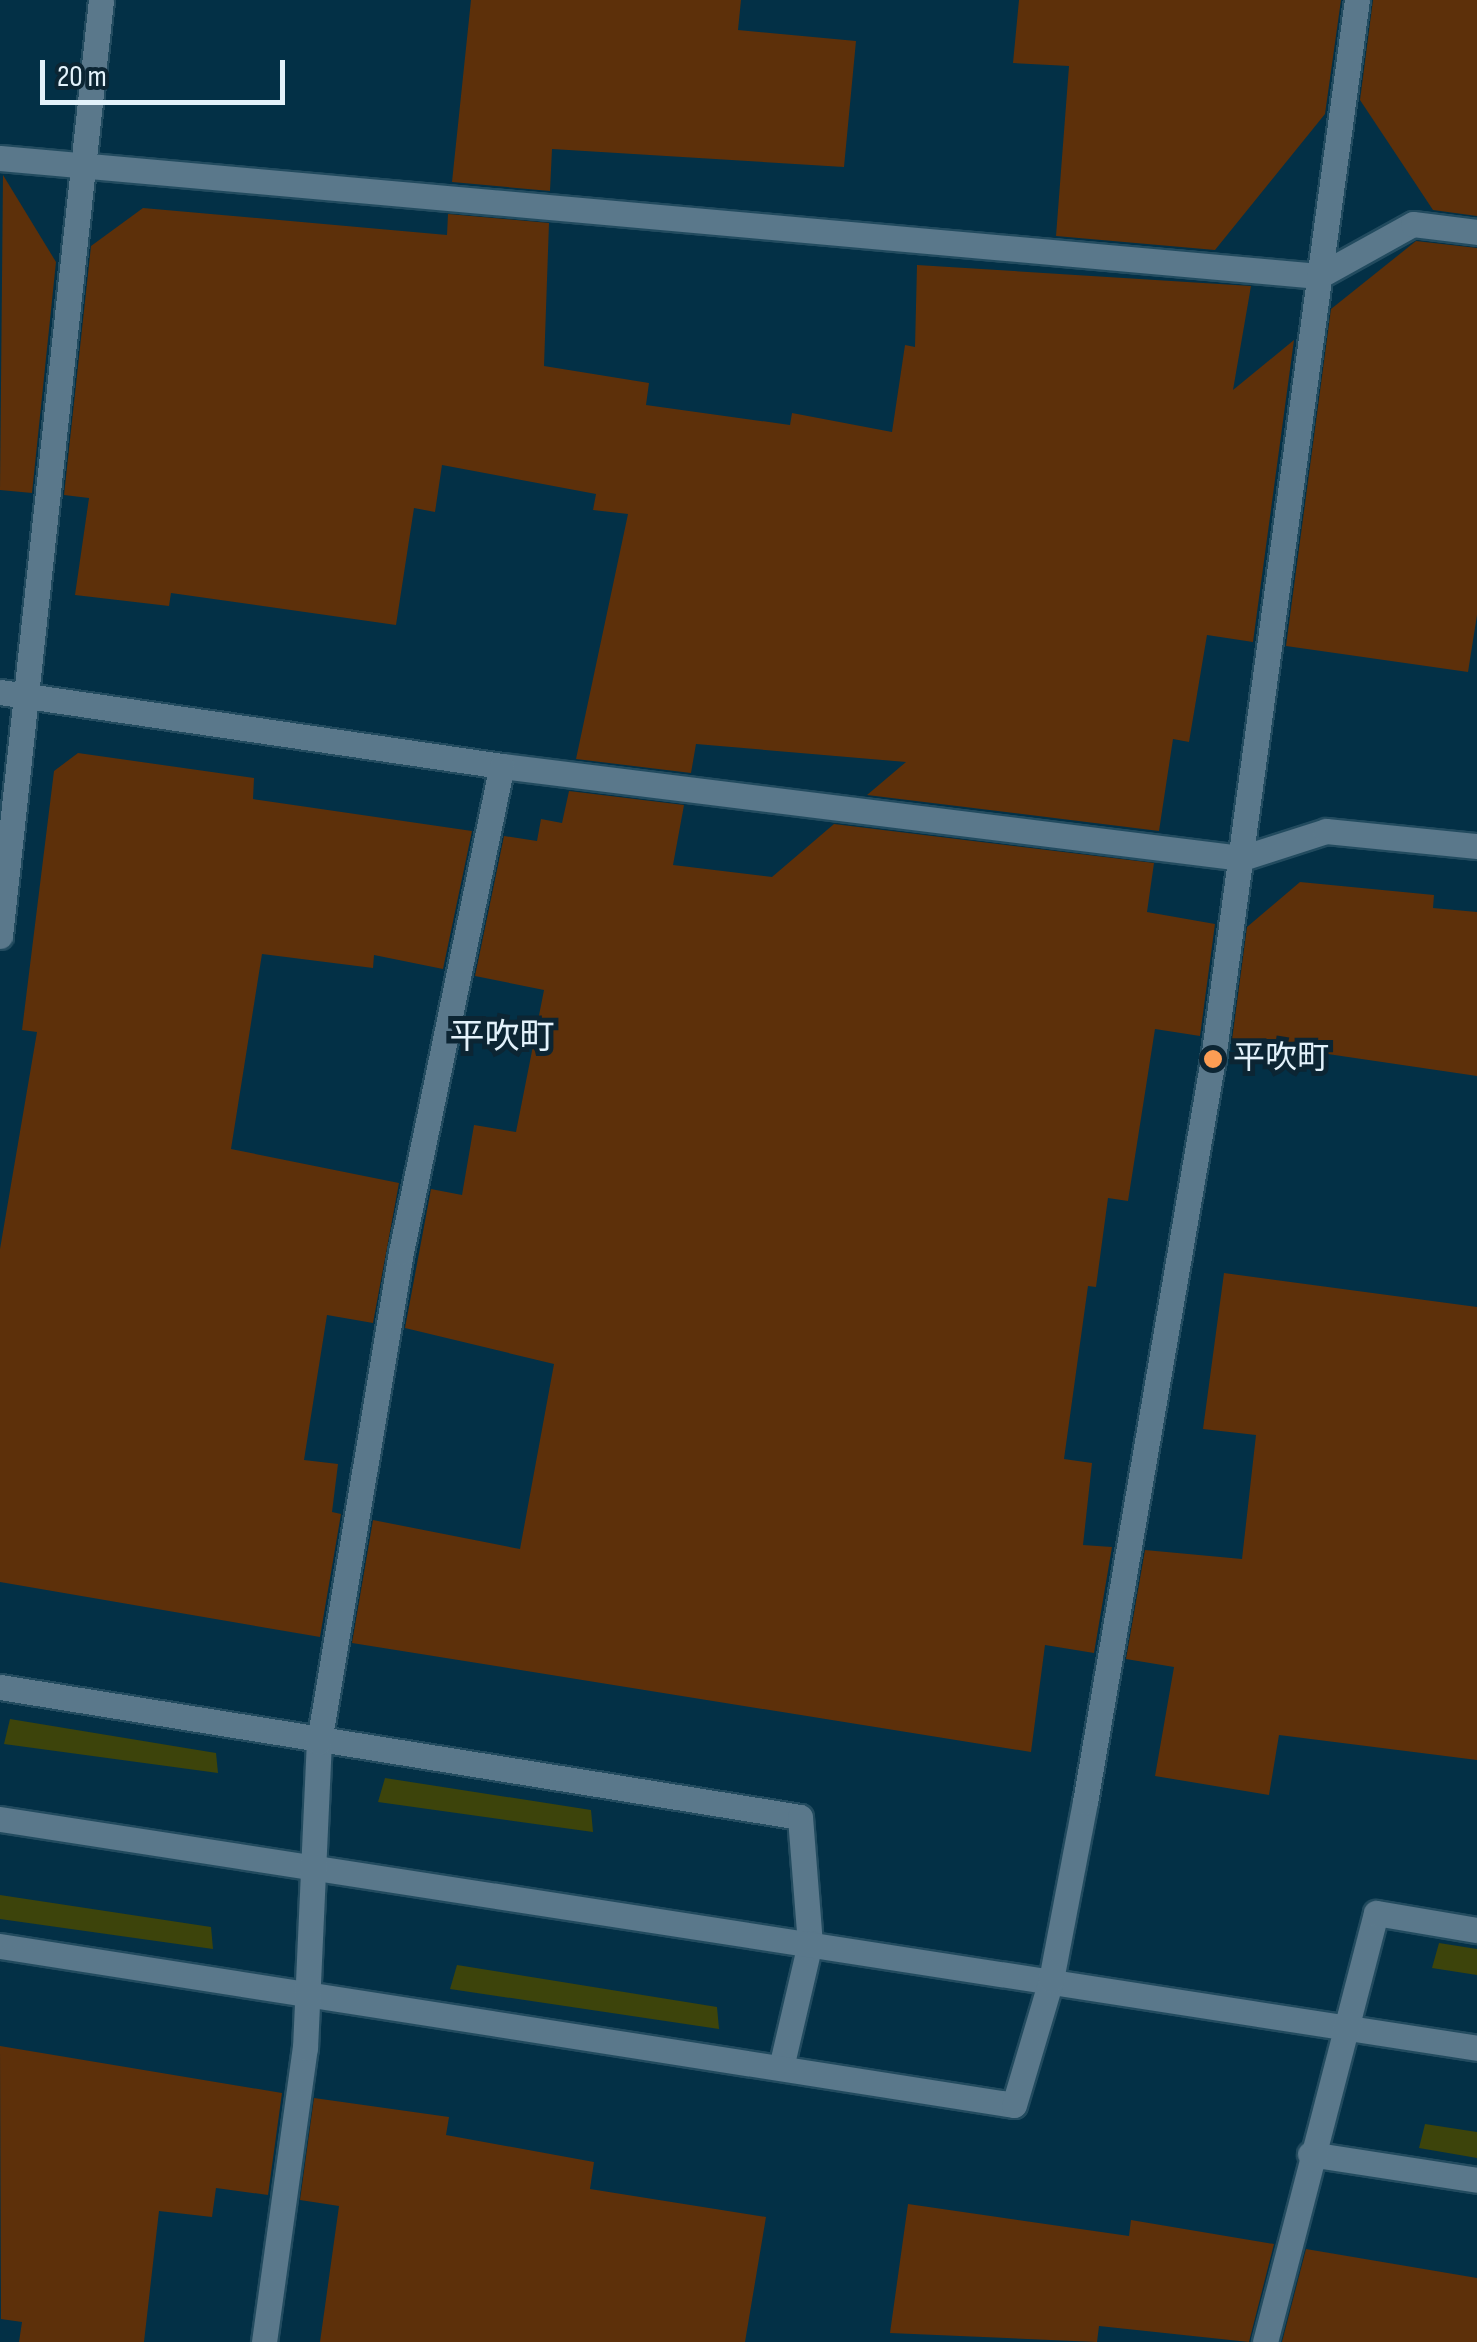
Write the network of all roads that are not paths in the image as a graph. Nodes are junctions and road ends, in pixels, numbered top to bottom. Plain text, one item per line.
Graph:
1 (101, 0) edge
2 (1357, 0) edge
3 (0, 158) edge
4 (84, 165) junction
5 (1477, 232) edge
6 (1319, 276) junction
7 (0, 692) edge
8 (28, 696) junction
9 (502, 766) junction
10 (1477, 846) edge
11 (1242, 858) junction
12 (0, 936) edge
13 (0, 1687) edge
14 (319, 1742) junction
15 (0, 1818) edge
16 (311, 1866) junction
17 (1477, 1930) edge
18 (810, 1943) junction
19 (0, 1946) edge
20 (1052, 1980) junction
21 (307, 1995) junction
22 (1342, 2027) junction
23 (1477, 2048) edge
24 (782, 2068) junction
25 (1310, 2154) junction
26 (1477, 2180) edge
27 (264, 2342) edge
28 (1264, 2342) edge

1 - 4 street
2 - 6 street
3 - 4 street
4 - 6 street
4 - 8 street
5 - 6 street
6 - 11 street
7 - 8 street
8 - 9 street
8 - 12 street
9 - 11 street
9 - 14 street
10 - 11 street
11 - 20 street
13 - 14 street
14 - 16 street
14 - 18 street
15 - 16 street
16 - 18 street
16 - 21 street
17 - 22 street
18 - 20 street
18 - 24 street
19 - 21 street
20 - 22 street
20 - 24 street
21 - 24 street
21 - 27 street
22 - 23 street
22 - 25 street
25 - 26 street
25 - 28 street

